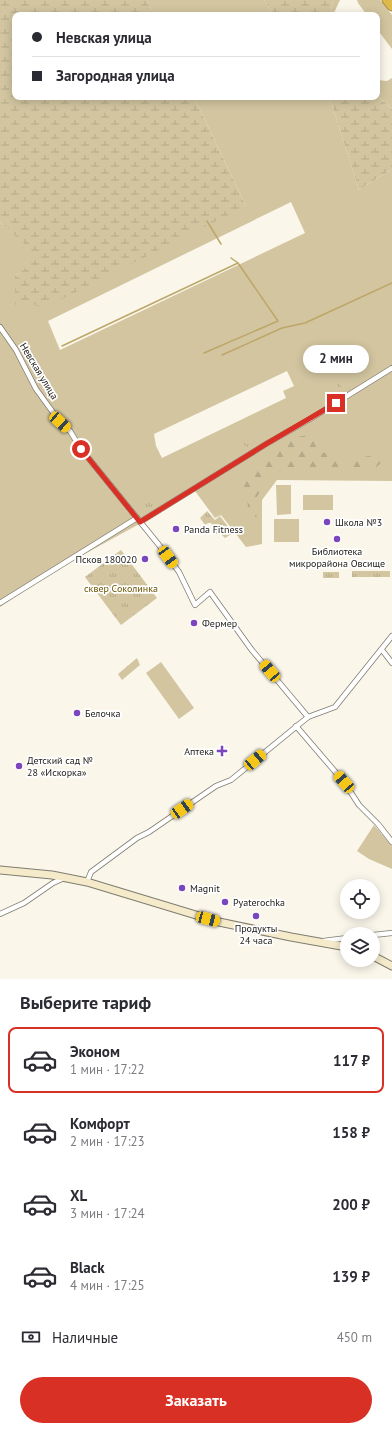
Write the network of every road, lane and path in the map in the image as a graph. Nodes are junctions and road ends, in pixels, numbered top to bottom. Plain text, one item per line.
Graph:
1 (387, 0) edge
2 (392, 6) edge
3 (0, 327) edge
4 (392, 368) edge
5 (138, 520) junction
6 (0, 603) edge
7 (392, 636) edge
8 (382, 650) junction
9 (392, 662) edge
10 (308, 717) junction
11 (296, 726) junction
12 (392, 842) edge
13 (0, 870) edge
14 (66, 878) junction
15 (87, 882) junction
16 (0, 914) edge
17 (392, 933) edge
18 (380, 934) edge
19 (340, 939) edge
20 (320, 941) junction
21 (340, 945) edge
22 (380, 960) edge
23 (392, 966) edge

1 - 2 highway
3 - 5 street, Невская улица
4 - 5 street
5 - 6 street
5 - 10 street, Невская улица
7 - 8 street
8 - 9 street
8 - 10 street
10 - 11 street
11 - 12 street
11 - 15 street
13 - 14 street
14 - 15 street
14 - 16 street
15 - 20 street
17 - 18 street
19 - 20 street
20 - 21 street
22 - 23 street

